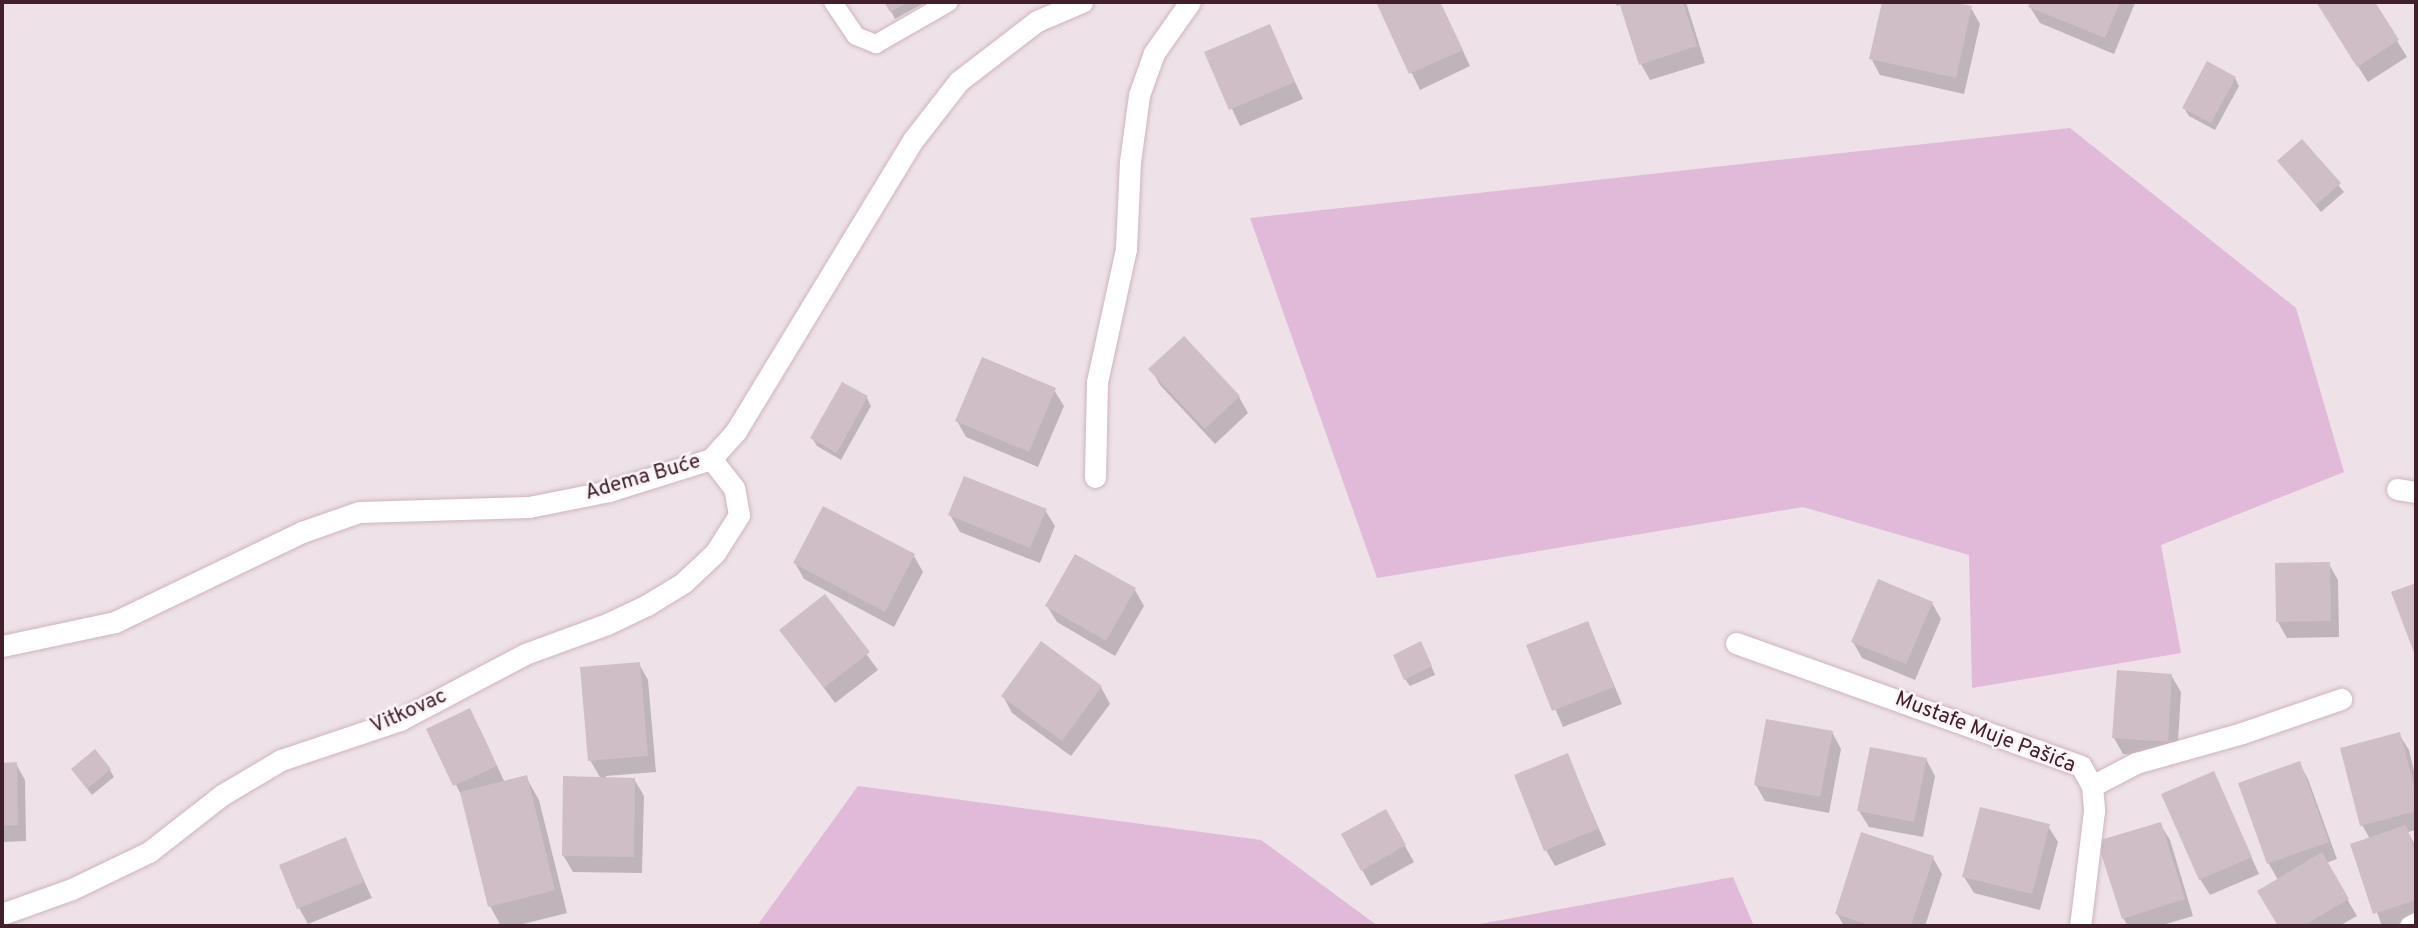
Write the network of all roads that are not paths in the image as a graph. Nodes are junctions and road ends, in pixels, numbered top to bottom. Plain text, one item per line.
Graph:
1 (833, 2) edge
2 (949, 2) edge
3 (1082, 2) edge
4 (1190, 2) edge
5 (711, 459) junction
6 (1095, 477) dead end
7 (1736, 643) dead end
8 (2, 646) edge
9 (2341, 699) dead end
10 (2092, 786) junction
11 (2, 914) edge
12 (2416, 923) edge
13 (2080, 926) edge
14 (2410, 926) edge

1 - 2 lane
3 - 5 street, Adema Buće
4 - 6 street
5 - 8 street, Adema Buće
5 - 11 street, Vitkovac
7 - 10 street, Mustafe Muje Pašića
9 - 10 street
10 - 13 street, Mustafe Muje Pašića
12 - 14 street

